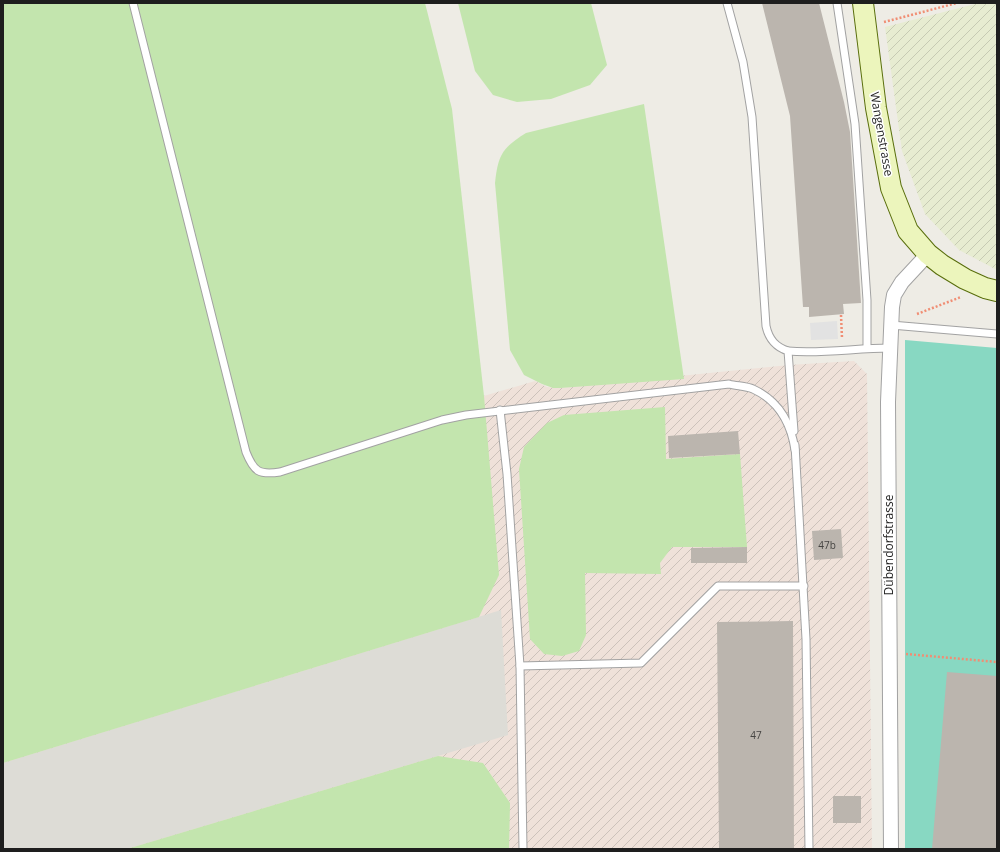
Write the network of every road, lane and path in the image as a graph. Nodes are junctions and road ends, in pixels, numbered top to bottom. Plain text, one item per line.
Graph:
1 (133, 3) edge
2 (727, 3) edge
3 (837, 3) edge
4 (863, 3) edge
5 (957, 3) edge
6 (866, 26) junction
7 (928, 254) junction
8 (991, 289) edge
9 (841, 315) dead end
10 (890, 325) junction
11 (997, 334) edge
12 (867, 348) junction
13 (890, 348) junction
14 (843, 350) junction
15 (788, 352) junction
16 (500, 410) junction
17 (795, 450) junction
18 (804, 586) junction
19 (889, 653) junction
20 (997, 662) edge
21 (520, 666) junction
22 (523, 849) edge
23 (809, 849) edge
24 (891, 849) edge

1 - 16 lane
2 - 15 lane
3 - 12 lane
4 - 6 main road, Wangenstrasse
5 - 6 path
6 - 7 main road, Wangenstrasse
7 - 8 main road, Wangenstrasse
7 - 10 street, Dübendorfstrasse
8 - 10 path
9 - 14 path
10 - 11 lane
10 - 13 street, Dübendorfstrasse
12 - 13 lane
12 - 14 lane
13 - 19 street, Dübendorfstrasse
14 - 15 lane
15 - 17 lane
16 - 17 lane
16 - 21 lane
17 - 18 lane
18 - 21 lane
18 - 23 lane
19 - 20 path
19 - 24 street, Dübendorfstrasse
21 - 22 lane

